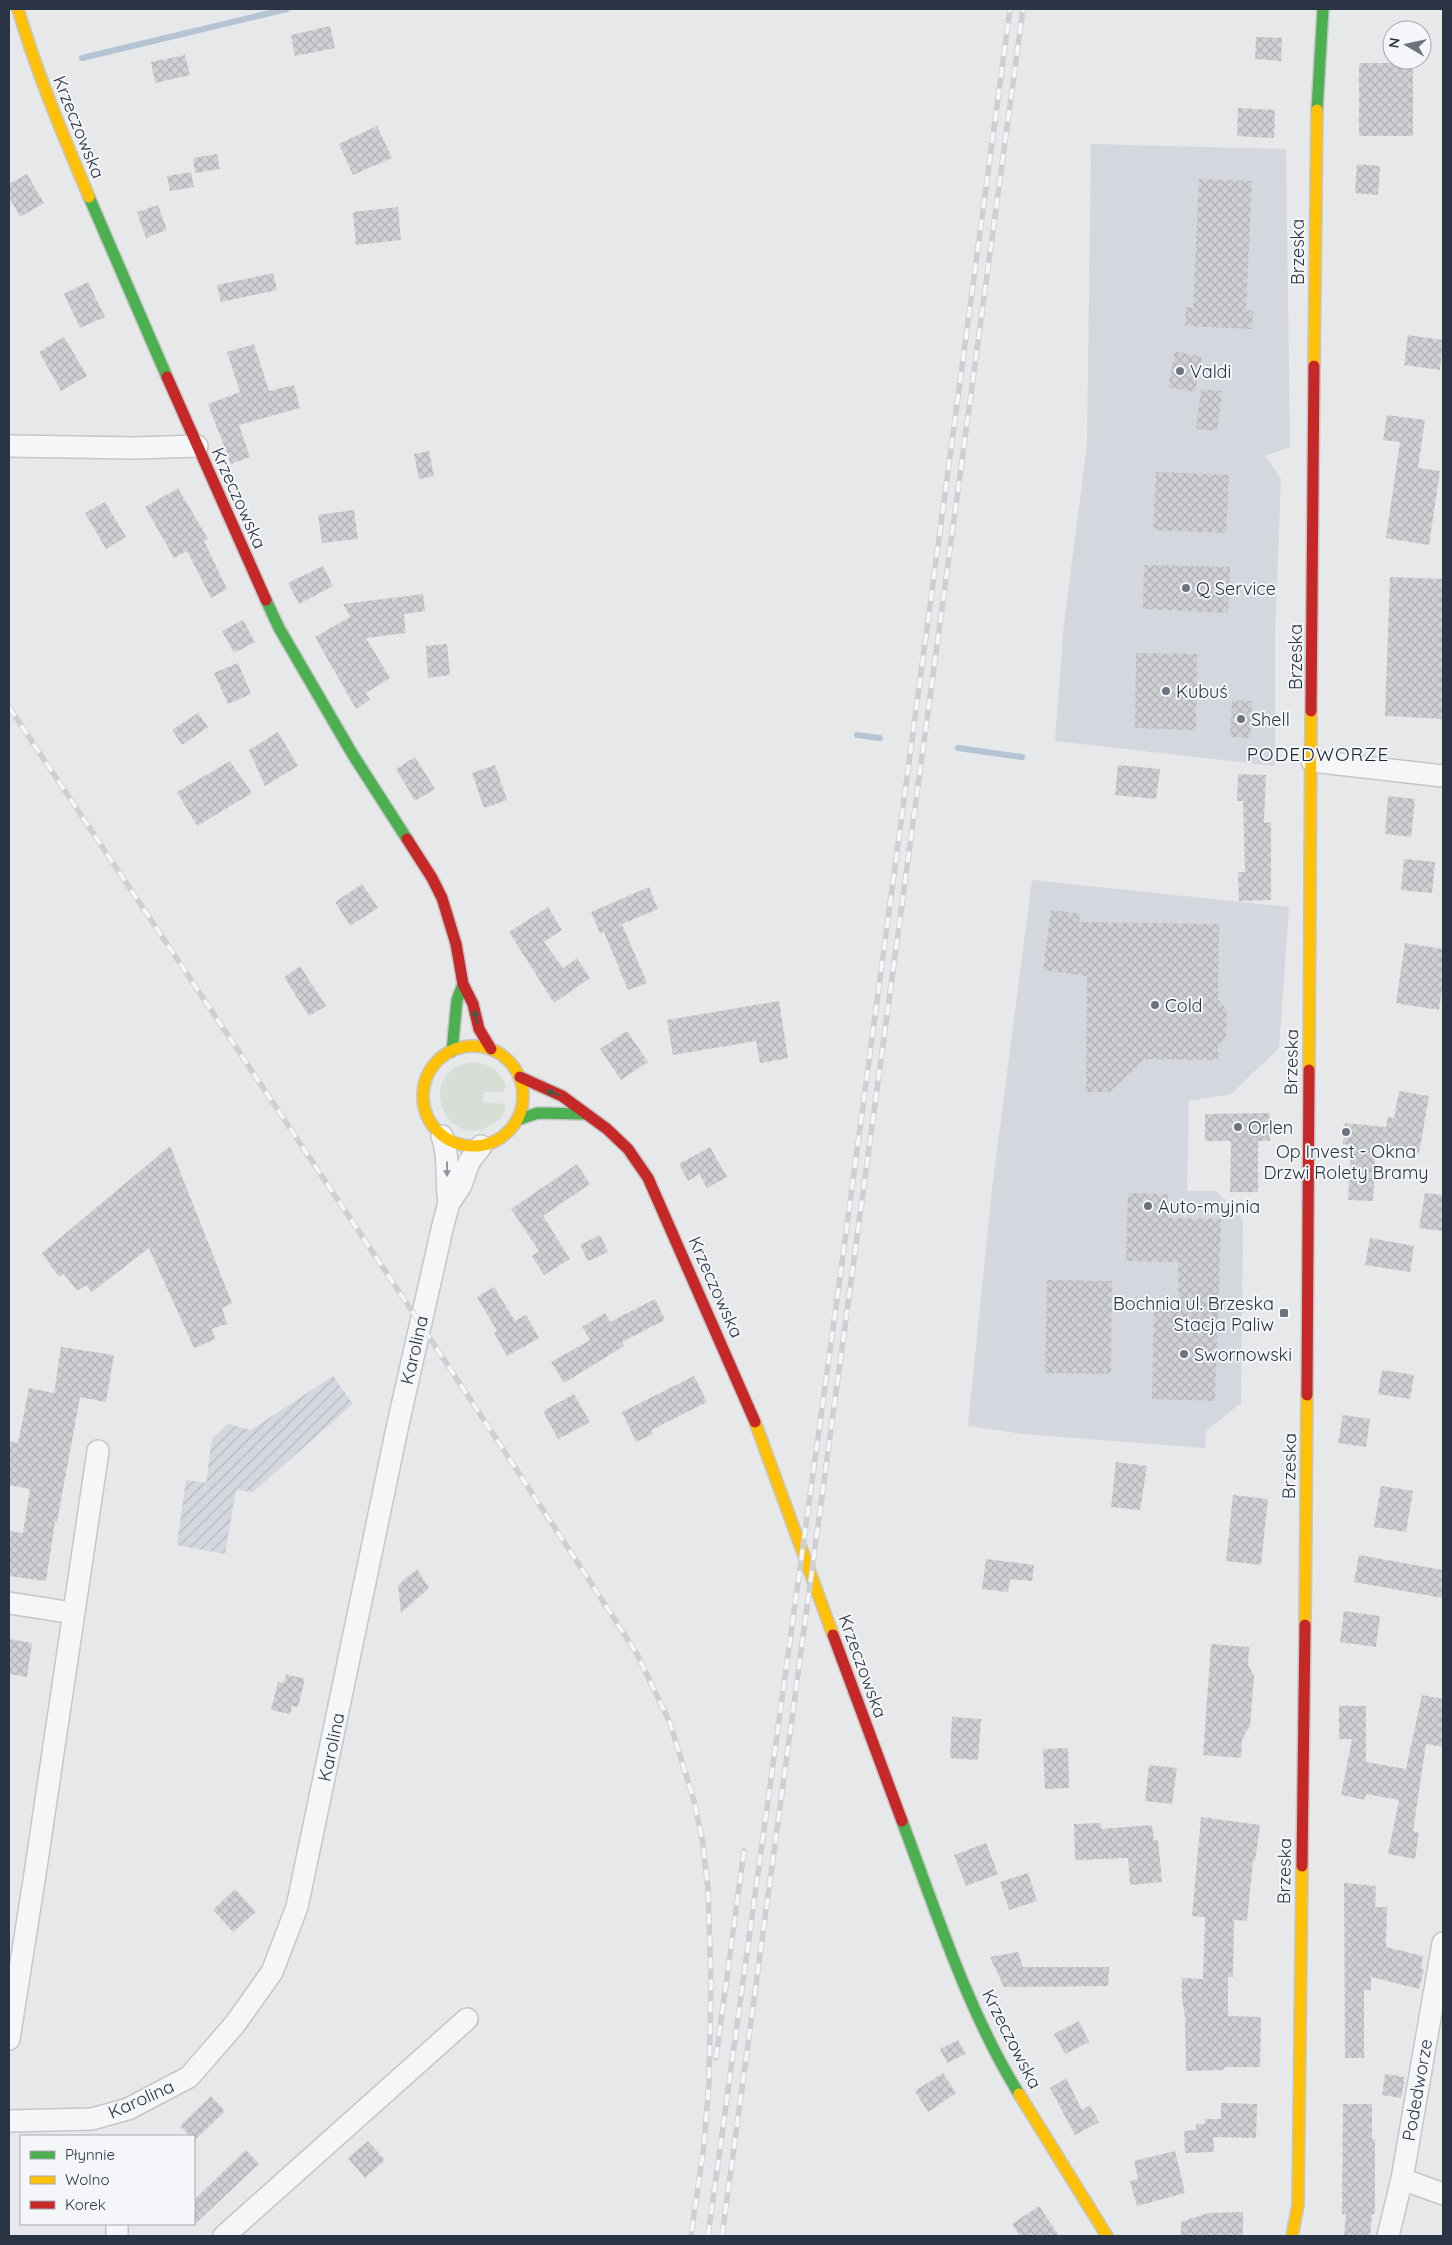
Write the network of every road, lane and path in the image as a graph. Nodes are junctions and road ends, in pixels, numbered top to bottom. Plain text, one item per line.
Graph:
1 (18, 9) edge
2 (1323, 9) edge
3 (9, 446) edge
4 (197, 446) junction
5 (1312, 762) junction
6 (1443, 776) edge
7 (463, 984) junction
8 (491, 1049) junction
9 (452, 1050) junction
10 (520, 1077) junction
11 (584, 1114) junction
12 (517, 1120) junction
13 (442, 1136) junction
14 (481, 1146) junction
15 (449, 1202) junction
16 (98, 1451) dead end
17 (9, 1603) edge
18 (73, 1613) junction
19 (1443, 1943) edge
20 (467, 2019) dead end
21 (9, 2039) edge
22 (9, 2121) edge
23 (95, 2128) edge
24 (1402, 2179) junction
25 (1443, 2194) edge
26 (1298, 2205) junction
27 (1304, 2224) dead end
28 (224, 2236) edge
29 (1107, 2236) edge
30 (1292, 2236) edge
31 (1388, 2236) edge

1 - 4 main road, Krzeczowska
2 - 5 main road, Brzeska
3 - 4 street
4 - 7 main road, Krzeczowska
5 - 6 street
5 - 26 main road, Brzeska
8 -> 7 main road, Krzeczowska
7 - 9 main road, Krzeczowska
8 - 9 main road
8 - 10 main road
9 - 13 main road
11 -> 10 main road, Krzeczowska
10 - 12 main road
11 - 12 main road
11 - 29 main road, Krzeczowska
12 - 14 main road
13 - 14 main road
13 -> 15 street, Karolina
14 - 15 street, Karolina
15 - 23 street, Karolina
16 - 18 street
17 - 18 street
18 - 21 street
19 - 24 street, Podedworze
20 - 28 street
22 - 23 street, Karolina
24 - 25 street
24 - 31 street, Podedworze
26 - 27 main road, Brzeska
26 - 30 main road, Brzeska

